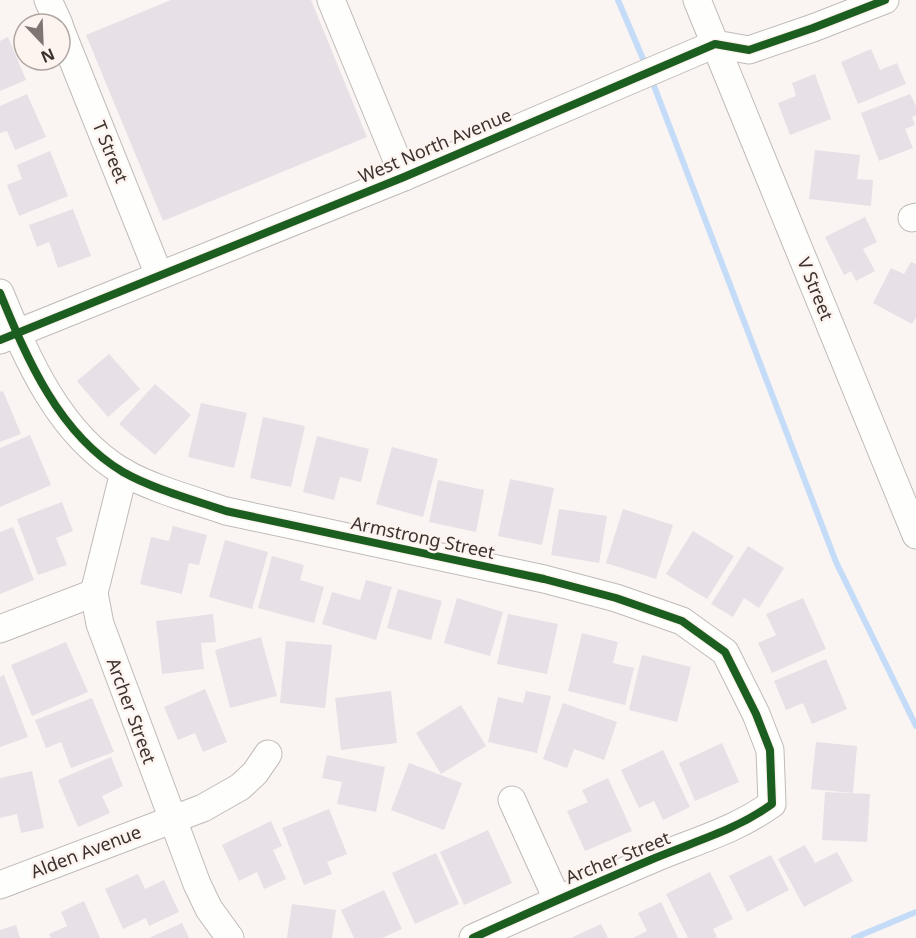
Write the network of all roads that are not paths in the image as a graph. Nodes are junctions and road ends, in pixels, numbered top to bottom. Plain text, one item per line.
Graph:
1 (331, 0) edge
2 (697, 0) edge
3 (885, 0) edge
4 (715, 44) junction
5 (72, 58) edge
6 (404, 177) junction
7 (159, 275) junction
8 (0, 293) edge
9 (8, 336) edge
10 (124, 472) junction
11 (916, 535) edge
12 (94, 593) junction
13 (0, 629) edge
14 (268, 754) dead end
15 (512, 800) dead end
16 (772, 804) joint
17 (171, 819) junction
18 (0, 885) edge
19 (557, 899) junction
20 (230, 938) edge
21 (473, 938) edge

1 - 6 street
2 - 4 street, V Street
3 - 4 street
4 - 6 street, West North Avenue
4 - 11 street, V Street
5 - 7 street, T Street
6 - 7 street, West North Avenue
7 - 9 street, West North Avenue
8 - 9 street, Armstrong Street
9 - 10 street, Armstrong Street
10 - 12 street, Archer Street
10 - 16 street, Armstrong Street
12 - 13 street
12 - 17 street, Archer Street
14 - 17 street, Alden Avenue
15 - 19 street
16 - 19 street, Archer Street
17 - 18 street, Alden Avenue
17 - 20 street, Archer Street
19 - 21 street, Archer Street

